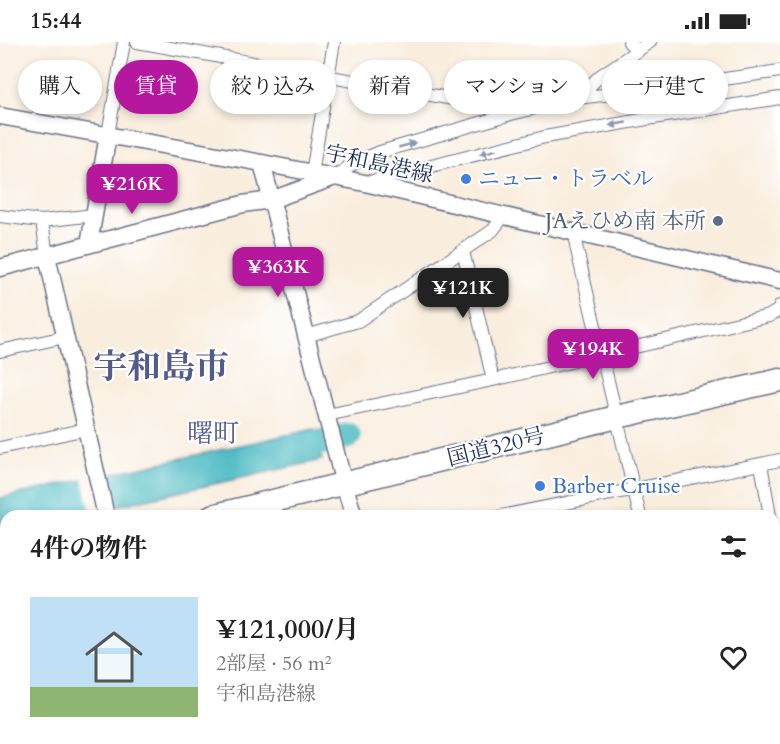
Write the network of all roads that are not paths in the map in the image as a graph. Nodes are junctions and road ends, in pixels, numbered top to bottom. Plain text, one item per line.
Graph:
1 (124, 42) edge
2 (137, 42) edge
3 (334, 42) edge
4 (651, 42) edge
5 (634, 46) edge
6 (238, 60) edge
7 (331, 60) edge
8 (780, 71) edge
9 (336, 77) edge
10 (590, 86) edge
11 (590, 96) edge
12 (444, 97) edge
13 (780, 98) edge
14 (322, 114) edge
15 (511, 114) edge
16 (0, 116) edge
17 (108, 135) junction
18 (262, 163) junction
19 (312, 172) junction
20 (335, 177) junction
21 (365, 183) junction
22 (271, 200) junction
23 (94, 215) junction
24 (0, 216) edge
25 (504, 216) junction
26 (42, 220) junction
27 (576, 234) junction
28 (89, 244) junction
29 (463, 251) junction
30 (47, 256) junction
31 (0, 268) edge
32 (780, 281) edge
33 (780, 306) edge
34 (306, 336) junction
35 (65, 337) junction
36 (0, 351) edge
37 (603, 357) junction
38 (493, 380) junction
39 (780, 380) edge
40 (617, 417) junction
41 (328, 420) junction
42 (86, 429) junction
43 (0, 448) edge
44 (780, 460) edge
45 (761, 464) junction
46 (344, 484) junction
47 (635, 490) junction
48 (104, 510) edge
49 (237, 510) edge
50 (352, 510) edge
51 (555, 510) edge
52 (639, 510) edge
53 (769, 510) edge

1 - 17 street
2 - 6 street
3 - 7 street
4 - 5 street
5 - 10 street
8 - 11 street
9 - 12 street
13 -> 21 street
14 - 19 street
20 -> 15 street
16 - 17 street, 宇和島港線
17 - 18 street, 宇和島港線
17 - 23 street
18 - 19 street, 宇和島港線
18 - 22 street
19 - 20 street, 宇和島港線
20 - 21 street, 宇和島港線
20 - 22 street
21 - 25 street, 宇和島港線
22 - 28 street
22 - 34 street
23 - 26 street
23 - 28 street
24 - 26 street
25 - 27 street, 宇和島港線
25 - 29 street
26 - 30 street
27 - 32 street, 宇和島港線
27 - 37 street
28 - 30 street
29 - 34 street
29 - 38 street
30 - 31 street
30 - 35 street
33 - 37 street
34 - 41 street
35 - 36 street
35 - 42 street
37 - 38 street
37 - 40 street
38 - 41 street
39 - 40 highway, 国道320号
40 - 46 highway, 国道320号
40 - 47 street
41 - 46 street
42 - 43 street
42 - 48 street
44 - 45 street
45 - 47 street
45 - 53 street
46 - 49 highway, 国道320号
46 - 50 street
47 - 51 street
47 - 52 street

